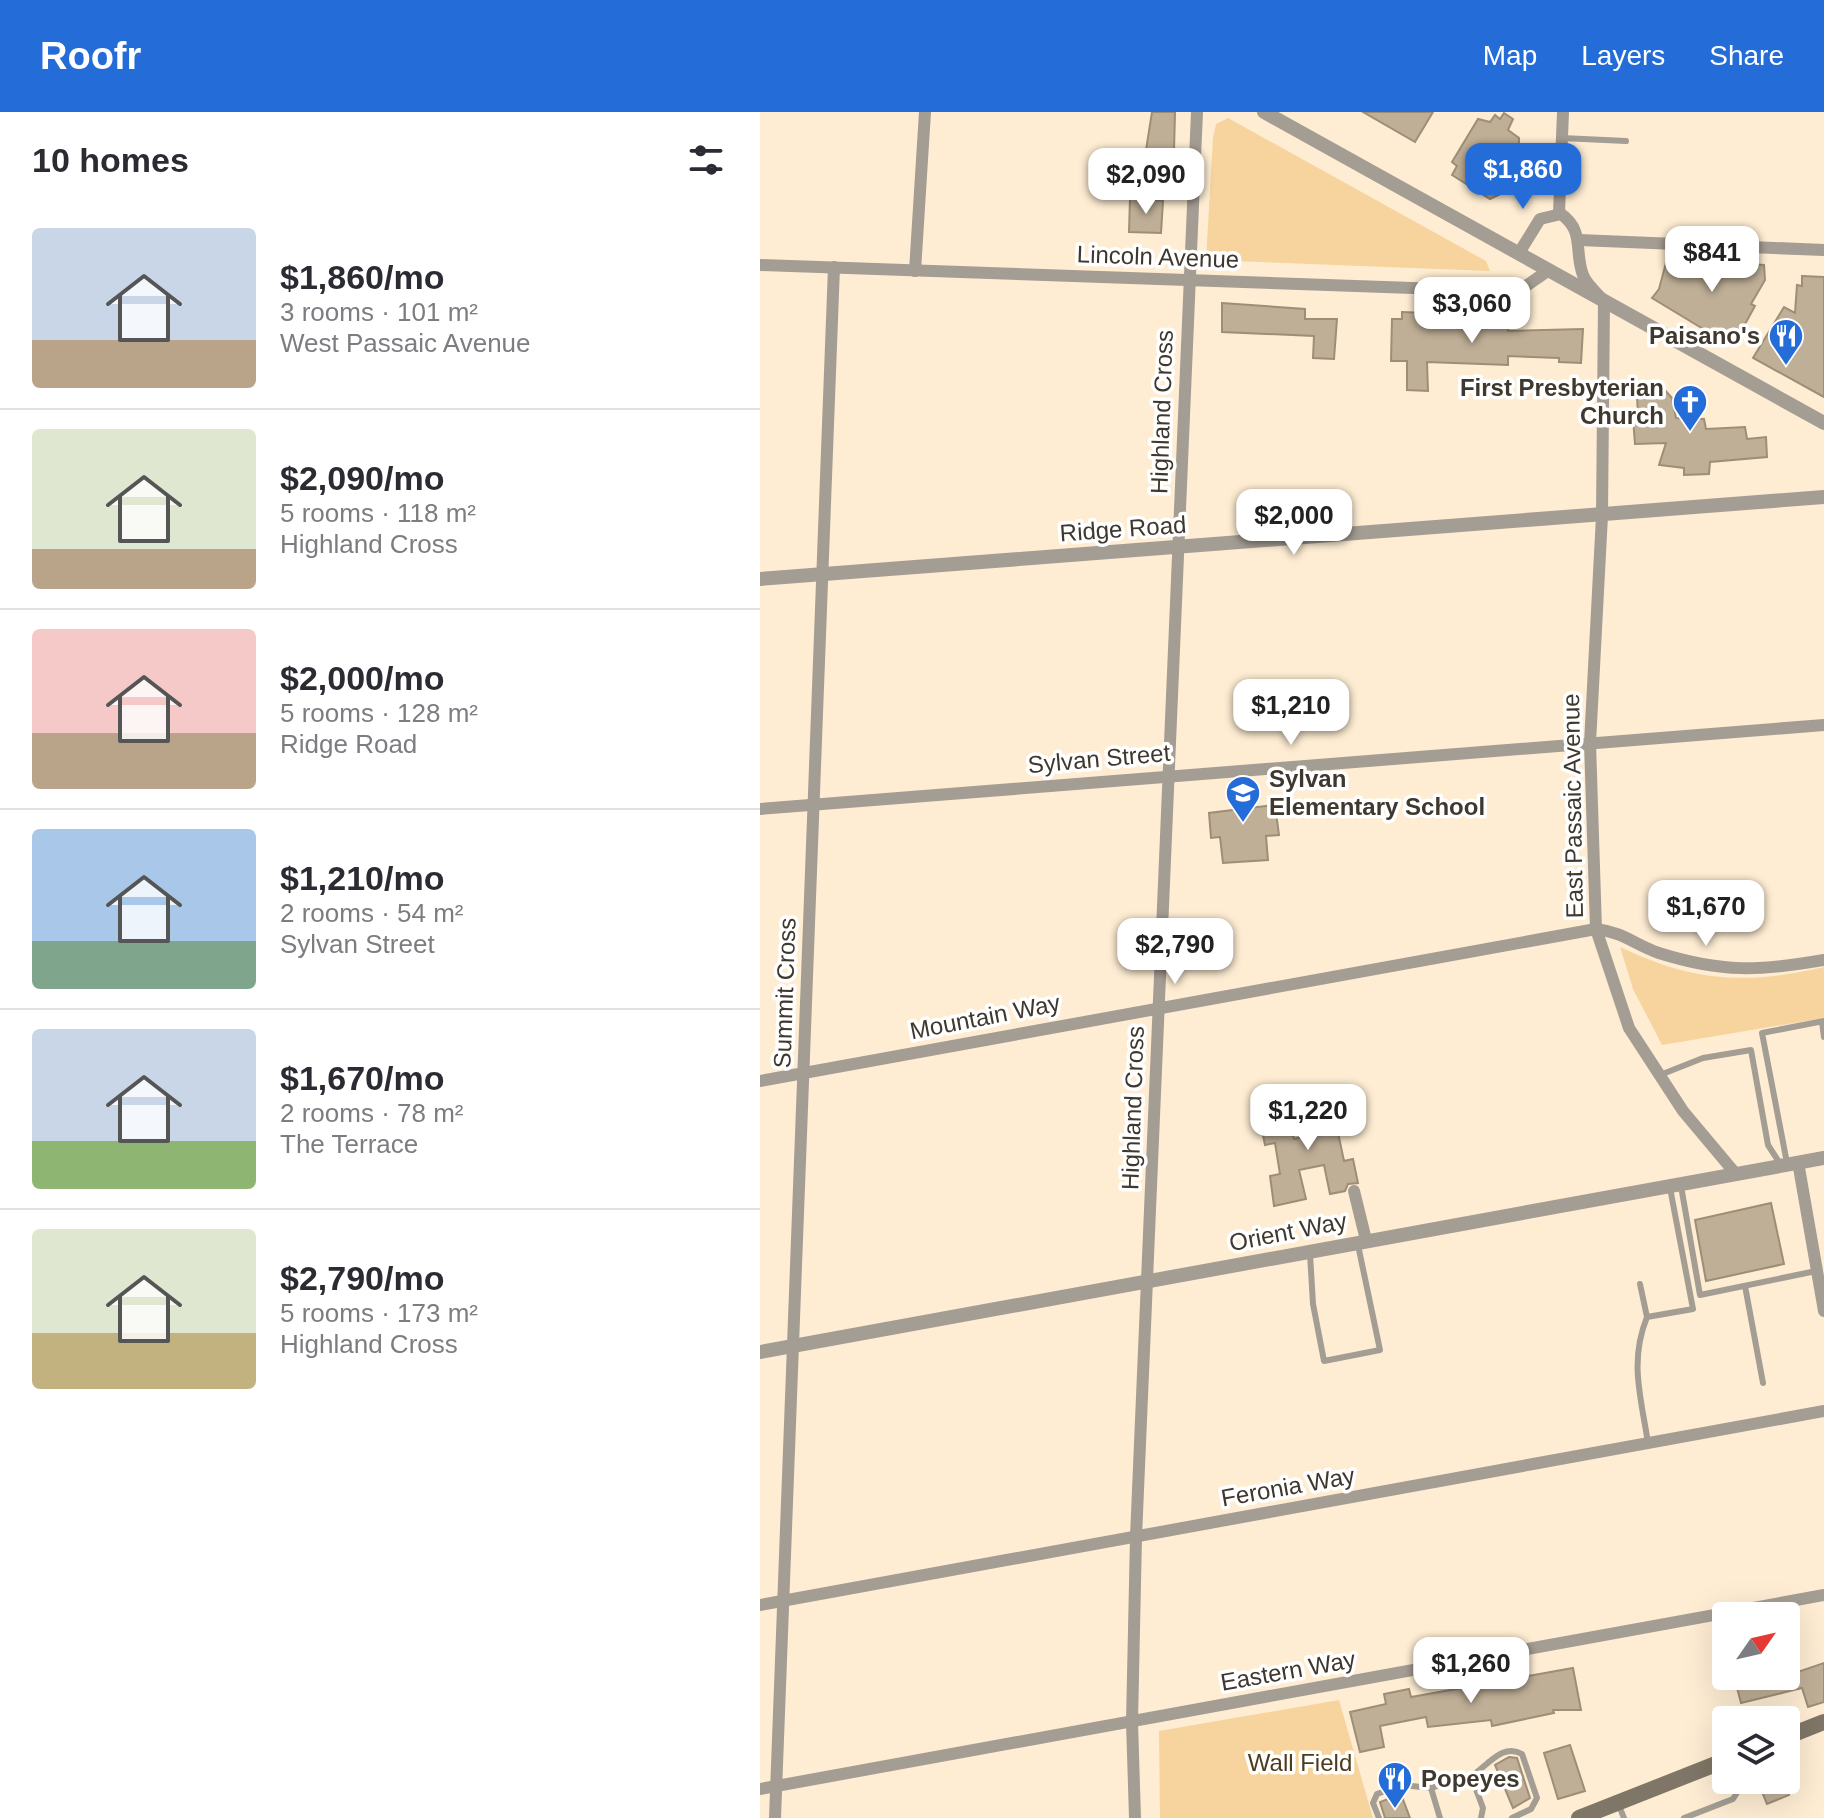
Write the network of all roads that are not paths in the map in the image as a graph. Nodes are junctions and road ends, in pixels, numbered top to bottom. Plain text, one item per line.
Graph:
1 (925, 112) edge
2 (1197, 112) edge
3 (1264, 112) edge
4 (1563, 112) edge
5 (1283, 117) edge
6 (1562, 138) junction
7 (1626, 141) dead end
8 (1559, 213) junction
9 (1579, 240) junction
10 (1824, 250) edge
11 (1519, 253) junction
12 (760, 265) edge
13 (834, 267) junction
14 (1549, 270) junction
15 (915, 271) junction
16 (1190, 280) junction
17 (1604, 301) junction
18 (1824, 423) edge
19 (1824, 497) edge
20 (1602, 516) junction
21 (1178, 547) junction
22 (821, 574) junction
23 (760, 579) edge
24 (1824, 725) edge
25 (1590, 743) junction
26 (1168, 775) junction
27 (815, 805) junction
28 (760, 809) edge
29 (1596, 929) junction
30 (1824, 960) edge
31 (1159, 1007) junction
32 (1823, 1021) edge
33 (1824, 1037) edge
34 (804, 1073) junction
35 (1660, 1075) junction
36 (760, 1081) edge
37 (1824, 1158) edge
38 (1789, 1164) junction
39 (1735, 1173) junction
40 (1675, 1183) junction
41 (1354, 1191) dead end
42 (1362, 1240) junction
43 (1310, 1251) junction
44 (1818, 1264) edge
45 (1148, 1280) junction
46 (1640, 1284) dead end
47 (1745, 1286) junction
48 (1824, 1311) edge
49 (1647, 1317) junction
50 (790, 1347) junction
51 (760, 1352) edge
52 (1763, 1383) dead end
53 (1824, 1411) edge
54 (1648, 1443) junction
55 (1136, 1537) junction
56 (1824, 1595) edge
57 (783, 1601) junction
58 (760, 1605) edge
59 (1132, 1722) junction
60 (1824, 1722) edge
61 (1800, 1731) edge
62 (1712, 1767) edge
63 (1471, 1776) junction
64 (776, 1786) junction
65 (1431, 1788) junction
66 (760, 1789) edge
67 (1736, 1794) edge
68 (1621, 1811) edge
69 (775, 1818) edge
70 (1135, 1818) edge
71 (1379, 1818) edge
72 (1440, 1818) edge
73 (1481, 1818) edge
74 (1512, 1818) edge
75 (1579, 1818) edge
76 (1684, 1818) edge

1 - 15 street
2 - 16 street, Highland Cross
3 - 5 street
4 - 6 street
5 - 11 street
6 - 7 lane
6 - 8 street
8 - 9 street
8 - 11 street
9 - 10 street
9 - 17 street
11 - 14 street
12 - 13 street, Lincoln Avenue
13 - 15 street, Lincoln Avenue
13 - 22 street, Summit Cross
14 - 16 street, Lincoln Avenue
14 - 17 street
15 - 16 street, Lincoln Avenue
16 - 21 street, Highland Cross
17 - 18 street
17 - 20 street, East Passaic Avenue
19 - 20 street, Ridge Road
20 - 21 street, Ridge Road
20 - 25 street, East Passaic Avenue
21 - 22 street, Ridge Road
21 - 26 street, Highland Cross
22 - 23 street, Ridge Road
22 - 27 street, Summit Cross
24 - 25 street, Sylvan Street
25 - 26 street, Sylvan Street
25 - 29 street, East Passaic Avenue
26 - 27 street, Sylvan Street
26 - 31 street, Highland Cross
27 - 28 street, Sylvan Street
27 - 34 street, Summit Cross
29 - 30 street
29 - 31 street, Mountain Way
29 - 35 street, East Passaic Avenue
31 - 34 street, Mountain Way
31 - 45 street, Highland Cross
32 - 33 lane
32 - 38 lane
34 - 36 street, Mountain Way
34 - 50 street, Summit Cross
35 - 38 lane
35 - 39 street, East Passaic Avenue
37 - 38 street, Orient Way
38 - 39 street, Orient Way
38 - 44 street
39 - 40 street, Orient Way
40 - 42 street, Orient Way
40 - 47 lane
40 - 49 lane
41 - 42 street
42 - 43 street, Orient Way
42 - 43 lane
43 - 45 street, Orient Way
44 - 47 lane
44 - 48 street
45 - 50 street, Orient Way
45 - 55 street, Highland Cross
46 - 49 lane
47 - 52 lane
49 - 54 lane
50 - 51 street, Orient Way
50 - 57 street, Summit Cross
53 - 54 street, Feronia Way
54 - 55 street, Feronia Way
55 - 57 street, Feronia Way
55 - 59 street, Highland Cross
56 - 59 street, Eastern Way
57 - 58 street, Feronia Way
57 - 64 street, Summit Cross
59 - 64 street, Eastern Way
59 - 70 street, Highland Cross
60 - 61 main road
62 - 68 main road
63 - 65 lane
63 - 73 lane
63 - 74 lane
64 - 66 street, Eastern Way
64 - 69 street, Summit Cross
65 - 71 lane
65 - 72 lane
67 - 76 lane
68 - 75 main road

